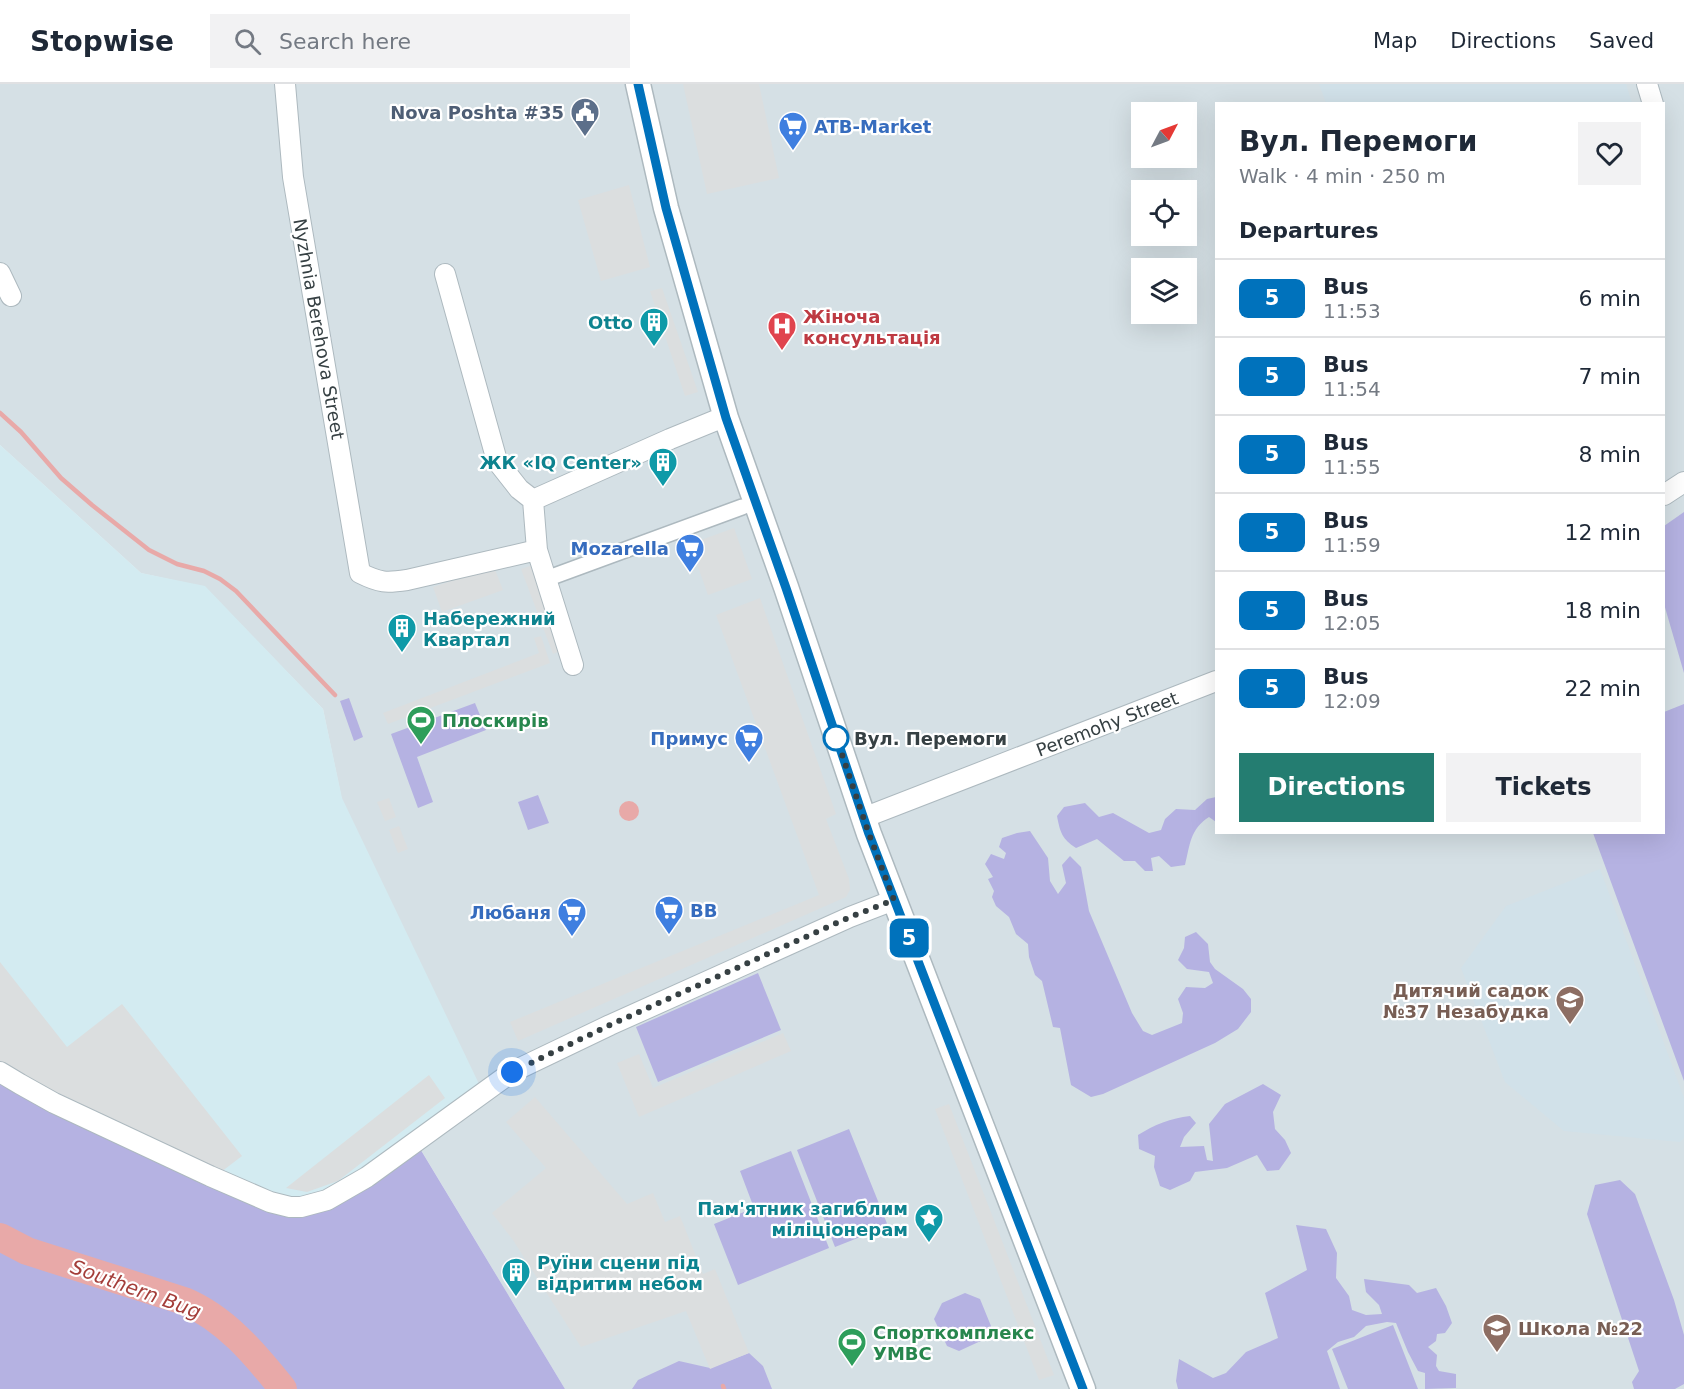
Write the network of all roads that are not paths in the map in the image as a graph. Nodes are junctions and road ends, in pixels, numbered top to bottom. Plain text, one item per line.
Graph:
1 (285, 84) edge
2 (638, 84) edge
3 (1647, 84) edge
4 (1652, 102) edge
5 (0, 273) edge
6 (445, 274) dead end
7 (11, 296) dead end
8 (726, 418) junction
9 (1684, 482) edge
10 (1665, 494) edge
11 (533, 500) junction
12 (742, 507) dead end
13 (537, 550) junction
14 (546, 579) junction
15 (573, 665) dead end
16 (1215, 681) edge
17 (863, 818) junction
18 (894, 900) junction
19 (0, 1072) edge
20 (1083, 1389) edge

1 - 13 street, Nyzhnia Berehova Street
2 - 8 street
3 - 4 street
5 - 7 street
6 - 11 street
8 - 11 street
8 - 17 street
9 - 10 street
11 - 13 street
12 - 14 street
13 - 14 street
14 - 15 street
16 - 17 street, Peremohy Street
17 - 18 street
18 - 19 street
18 - 20 street

